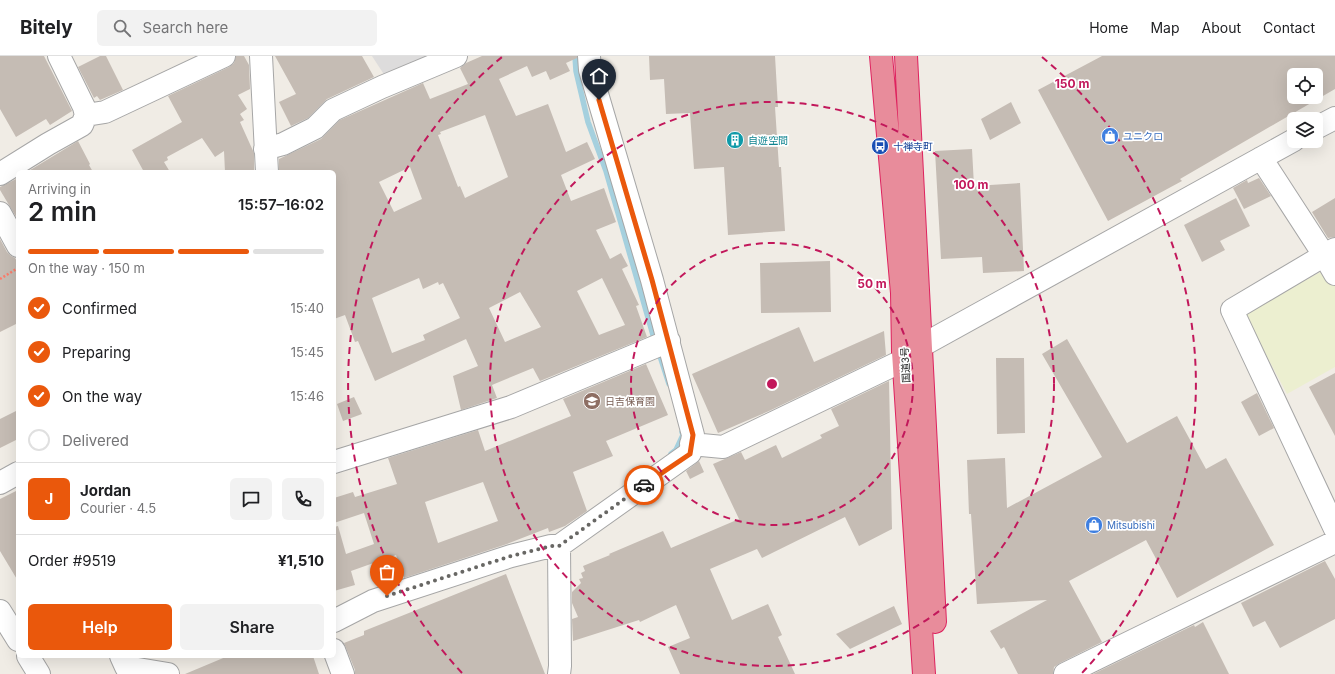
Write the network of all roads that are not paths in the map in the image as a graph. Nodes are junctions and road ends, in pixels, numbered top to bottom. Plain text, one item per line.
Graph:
1 (59, 56) edge
2 (224, 56) edge
3 (260, 56) edge
4 (456, 56) edge
5 (589, 56) edge
6 (881, 56) edge
7 (906, 56) edge
8 (86, 114) junction
9 (1335, 118) edge
10 (1323, 124) edge
11 (1287, 144) edge
12 (265, 149) junction
13 (1261, 158) junction
14 (267, 170) edge
15 (0, 174) edge
16 (0, 213) edge
17 (16, 242) edge
18 (1330, 252) edge
19 (1335, 274) edge
20 (668, 341) junction
21 (921, 346) junction
22 (904, 360) junction
23 (691, 444) junction
24 (336, 461) edge
25 (16, 474) edge
26 (0, 483) edge
27 (1335, 529) edge
28 (1335, 542) edge
29 (559, 546) junction
30 (0, 611) edge
31 (336, 619) edge
32 (16, 637) edge
33 (336, 655) edge
34 (29, 658) edge
35 (122, 658) edge
36 (39, 674) edge
37 (168, 674) edge
38 (343, 674) edge
39 (559, 674) edge
40 (924, 674) edge
41 (938, 674) edge
42 (1065, 674) edge

1 - 8 street
2 - 8 street
3 - 12 street
4 - 12 street
5 - 20 street
6 - 22 highway, 国道3号
7 - 21 highway, 国道3号
8 - 15 street
9 - 10 street
11 - 13 street
12 - 14 street
13 - 18 street
13 - 21 street
16 - 17 street
18 - 19 street
18 - 27 street
20 - 23 street
20 - 24 street
21 - 41 highway, 国道3号
22 - 23 street
22 - 40 highway, 国道3号
23 - 29 street
25 - 26 street
28 - 42 street
29 - 31 street
29 - 39 street
30 - 32 street
33 - 38 street
34 - 36 street
35 - 37 street

